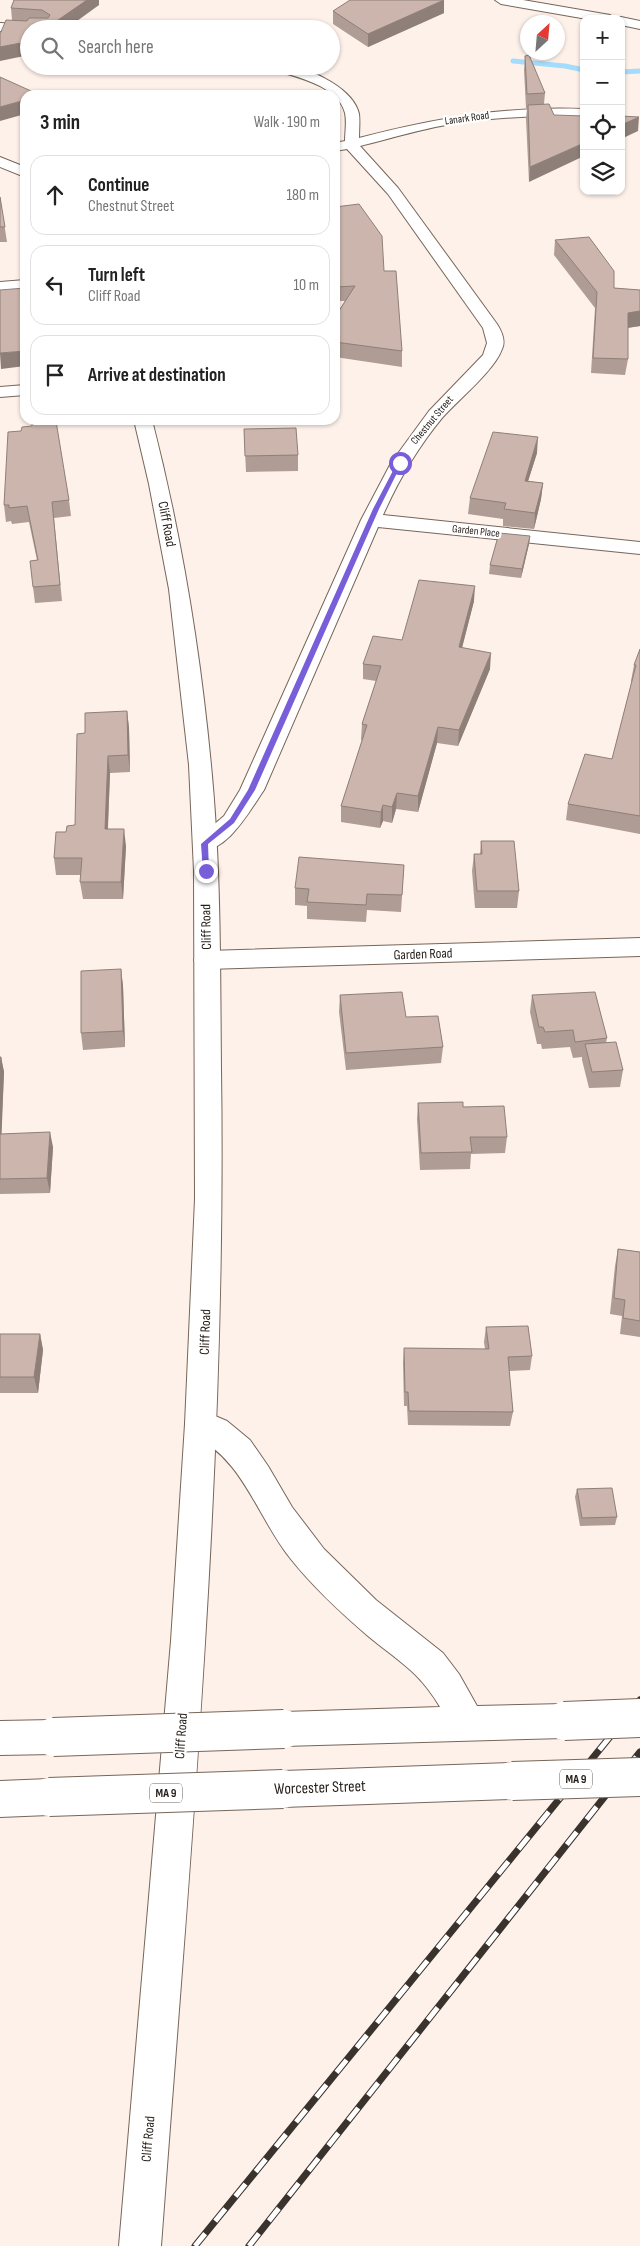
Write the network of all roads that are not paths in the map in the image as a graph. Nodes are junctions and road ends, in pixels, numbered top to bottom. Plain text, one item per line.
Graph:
1 (501, 0) edge
2 (560, 5) edge
3 (596, 15) edge
4 (625, 22) edge
5 (640, 25) edge
6 (0, 27) edge
7 (20, 28) edge
8 (303, 75) edge
9 (332, 90) edge
10 (340, 96) edge
11 (580, 113) edge
12 (344, 146) edge
13 (0, 161) edge
14 (20, 171) edge
15 (20, 285) edge
16 (0, 287) edge
17 (20, 390) edge
18 (0, 392) edge
19 (144, 425) edge
20 (371, 520) junction
21 (640, 548) edge
22 (204, 844) junction
23 (640, 947) edge
24 (207, 960) junction
25 (201, 1424) junction
26 (640, 1718) edge
27 (466, 1724) junction
28 (0, 1738) edge
29 (640, 1777) edge
30 (0, 1799) edge
31 (140, 2241) edge

1 - 2 main road
2 - 3 main road
4 - 5 main road
6 - 7 main road
8 - 9 main road
10 - 12 main road
11 - 12 main road, Lanark Road
12 - 20 main road, Chestnut Street
13 - 14 main road
15 - 16 main road
17 - 18 main road
19 - 22 main road, Cliff Road
20 - 21 main road, Garden Place
20 - 22 main road, Chestnut Street
22 - 24 main road, Cliff Road
23 - 24 main road, Garden Road
24 - 25 main road, Cliff Road
25 - 27 main road
25 - 31 main road, Cliff Road
26 - 27 main road, bridge
27 - 28 main road, bridge
29 - 30 main road, Worcester Street / MA 9, bridge

